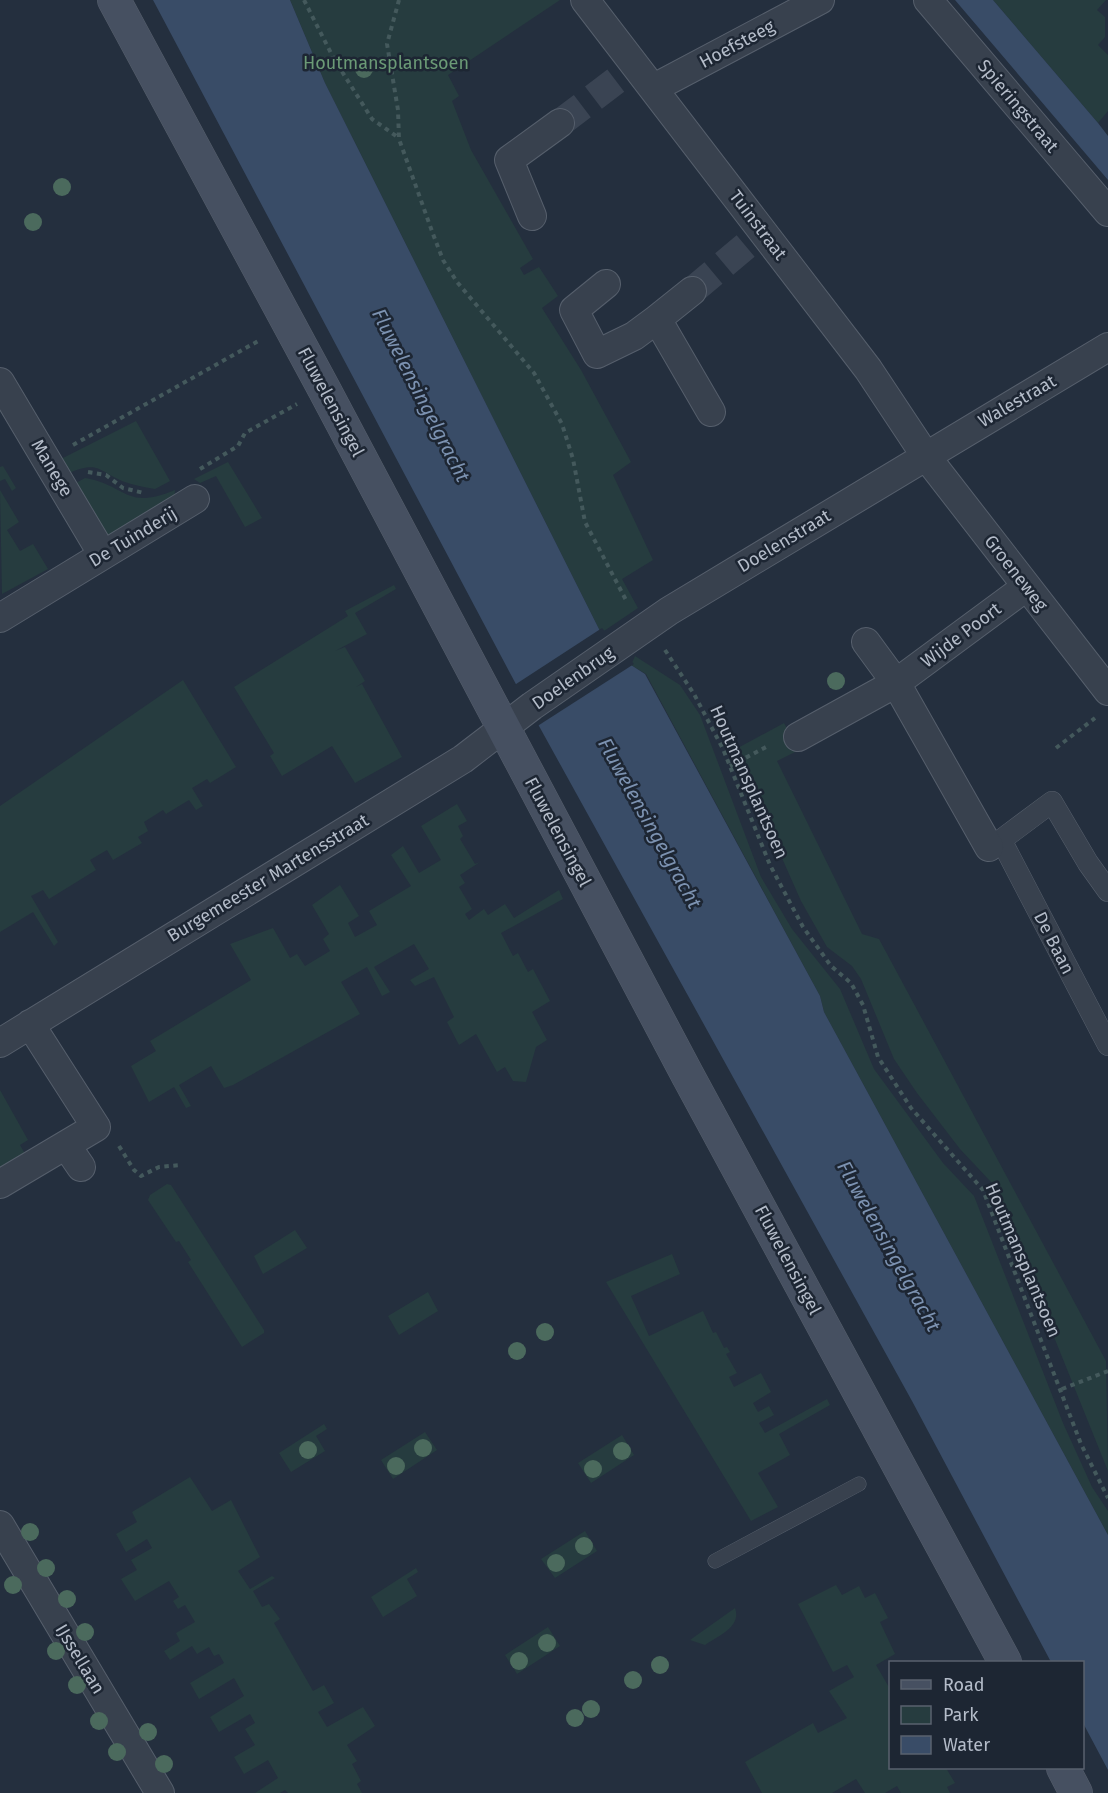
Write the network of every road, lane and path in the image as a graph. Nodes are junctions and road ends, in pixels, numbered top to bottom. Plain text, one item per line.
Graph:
1 (114, 0) edge
2 (304, 0) edge
3 (399, 0) edge
4 (585, 0) edge
5 (820, 0) edge
6 (928, 0) edge
7 (654, 88) junction
8 (560, 123) tunnel mouth
9 (399, 139) junction
10 (1108, 212) edge
11 (532, 216) dead end
12 (606, 284) dead end
13 (692, 291) tunnel mouth
14 (657, 319) junction
15 (289, 324) junction
16 (1108, 348) edge
17 (0, 382) edge
18 (324, 389) junction
19 (711, 411) dead end
20 (925, 455) junction
21 (47, 460) junction
22 (61, 484) junction
23 (148, 493) dead end
24 (195, 499) joint
25 (103, 555) junction
26 (1026, 587) junction
27 (0, 618) edge
28 (638, 633) junction
29 (866, 642) dead end
30 (896, 683) junction
31 (1104, 703) edge
32 (514, 720) junction
33 (798, 737) joint
34 (1056, 748) dead end
35 (730, 766) junction
36 (995, 844) junction
37 (1108, 891) edge
38 (30, 1024) junction
39 (0, 1043) edge
40 (1108, 1045) edge
41 (96, 1127) junction
42 (180, 1165) dead end
43 (0, 1184) edge
44 (1108, 1371) edge
45 (1062, 1389) junction
46 (859, 1484) dead end
47 (1108, 1498) edge
48 (0, 1525) edge
49 (715, 1561) dead end
50 (1004, 1661) edge
51 (1063, 1769) edge
52 (160, 1793) edge
53 (1076, 1793) edge

1 - 15 main road, Fluwelensingel
2 - 9 path
3 - 9 path, Houtmansplantsoen
4 - 7 street, Tuinstraat
5 - 7 street, Hoefsteeg
6 - 10 street, Spieringstraat
7 - 20 street, Tuinstraat
8 - 11 street
9 - 28 path, Houtmansplantsoen
12 - 14 street
13 - 14 street
14 - 19 street
15 - 18 main road, Fluwelensingel
15 - 21 path
16 - 20 street, Walestraat
17 - 21 street, Manege
18 - 24 path, De Tuinderij
18 - 32 main road, Fluwelensingel
20 - 26 street, Groeneweg
20 - 28 street, Doelenstraat
21 - 22 street, Manege
22 - 23 path
22 - 25 street, Manege
24 - 25 street, De Tuinderij
25 - 27 street, De Tuinderij
26 - 30 street, Wijde Poort
26 - 31 street, Groeneweg
28 - 32 street, Doelenbrug
28 - 35 path, Houtmansplantsoen
29 - 30 street
30 - 33 street, Wijde Poort
30 - 36 street, De Baan
31 - 34 path
32 - 38 street, Burgemeester Martensstraat
32 - 50 main road, Fluwelensingel
33 - 35 path
35 - 45 path, Houtmansplantsoen
36 - 37 street
36 - 40 street, De Baan
38 - 39 street, Burgemeester Martensstraat
38 - 41 street
41 - 42 path
41 - 43 street
44 - 45 path
45 - 47 path, Houtmansplantsoen
46 - 49 lane
48 - 52 street, IJssellaan
51 - 53 main road

